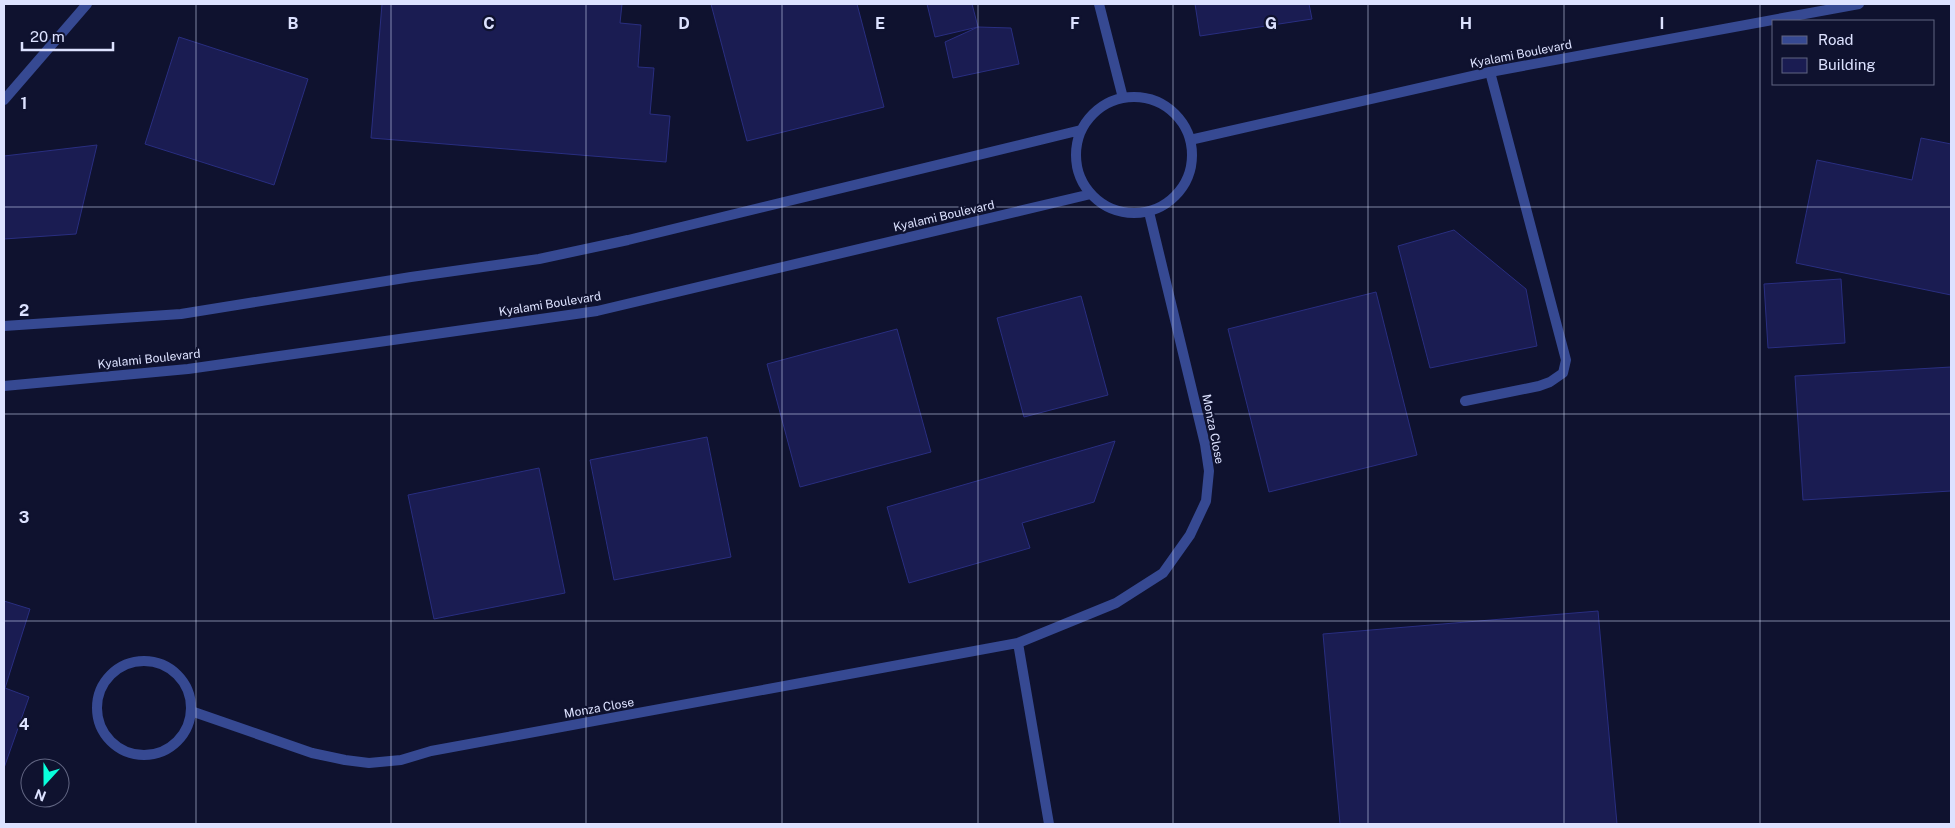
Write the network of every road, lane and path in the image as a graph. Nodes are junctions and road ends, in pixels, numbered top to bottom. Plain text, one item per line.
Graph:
1 (86, 4) edge
2 (1099, 4) edge
3 (1859, 4) edge
4 (1772, 20) edge
5 (1772, 20) edge
6 (1490, 72) junction
7 (1122, 98) junction
8 (4, 100) edge
9 (1081, 130) junction
10 (1190, 140) junction
11 (1091, 194) junction
12 (1149, 212) junction
13 (4, 326) edge
14 (4, 386) edge
15 (1465, 401) dead end
16 (1018, 643) junction
17 (191, 711) junction
18 (1049, 824) edge

1 - 8 street
2 - 7 street
3 - 4 street, Kyalami Boulevard
5 - 6 street, Kyalami Boulevard
6 - 10 street, Kyalami Boulevard
6 - 15 street
7 - 9 street
7 - 10 street
9 - 11 street
9 - 13 street
10 - 12 street
11 - 12 street
11 - 14 street, Kyalami Boulevard
12 - 16 street, Monza Close
16 - 17 street, Monza Close
16 - 18 street
17 - 17 street

